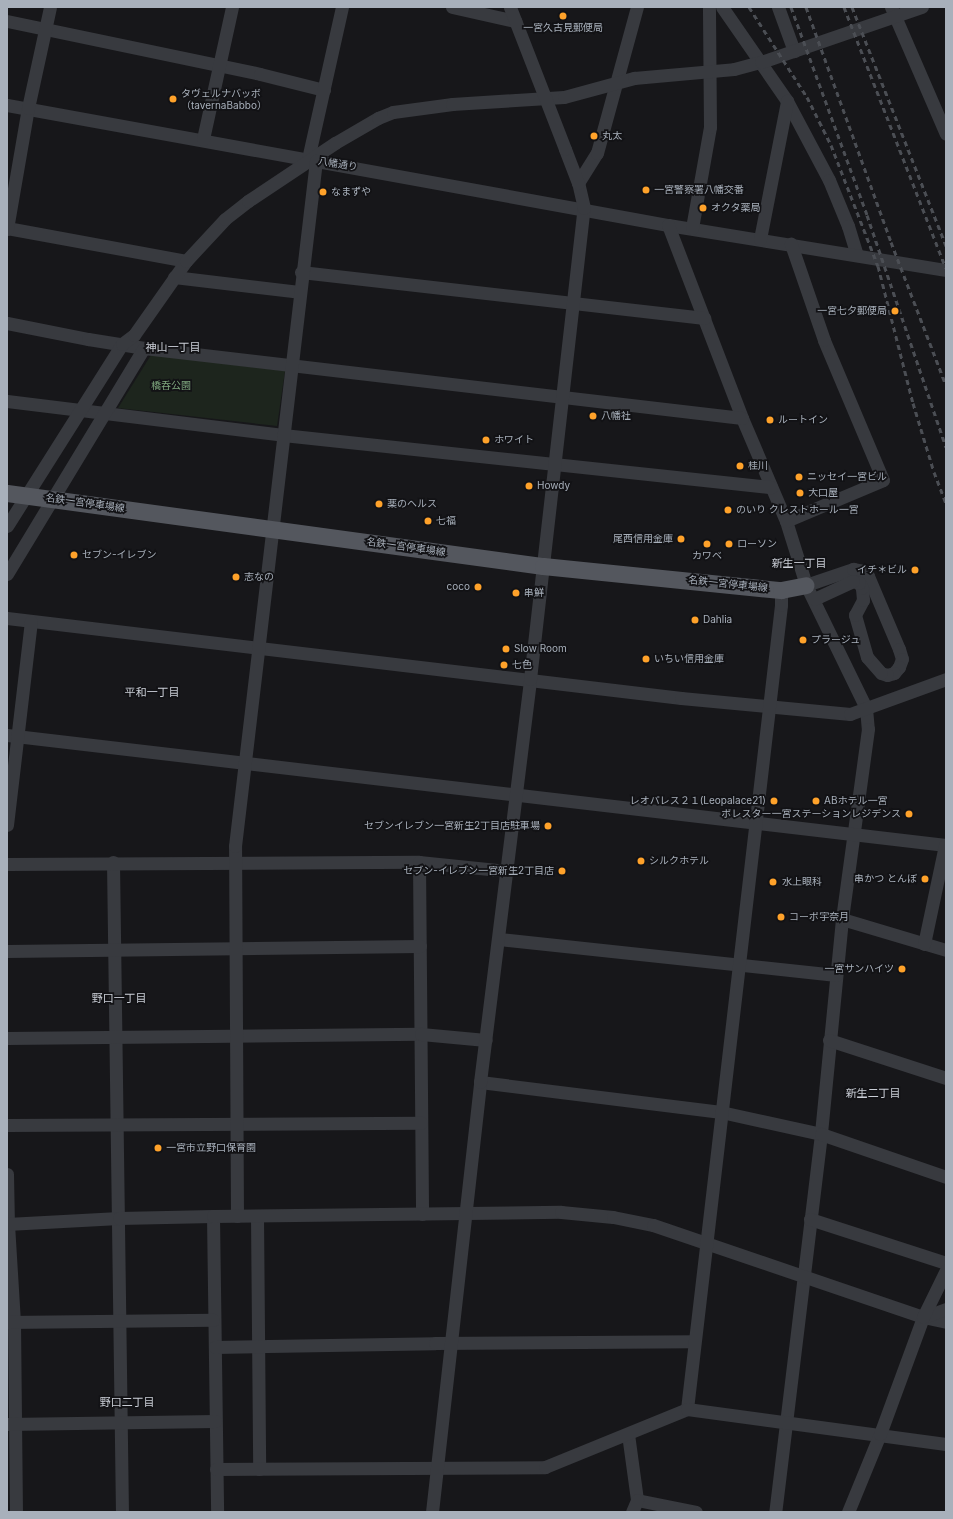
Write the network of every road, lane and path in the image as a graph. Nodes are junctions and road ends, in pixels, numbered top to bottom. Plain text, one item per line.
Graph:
1 (50, 7) edge
2 (232, 7) edge
3 (342, 7) edge
4 (452, 7) edge
5 (510, 7) edge
6 (637, 7) edge
7 (709, 7) edge
8 (722, 7) edge
9 (778, 7) edge
10 (922, 7) edge
11 (893, 12) edge
12 (7, 20) edge
13 (515, 20) junction
14 (45, 29) junction
15 (794, 51) junction
16 (761, 62) junction
17 (219, 66) junction
18 (710, 71) junction
19 (616, 83) junction
20 (324, 90) junction
21 (546, 98) junction
22 (787, 101) junction
23 (7, 105) edge
24 (28, 108) junction
25 (946, 134) edge
26 (203, 139) junction
27 (312, 160) junction
28 (578, 183) junction
29 (584, 208) junction
30 (668, 225) junction
31 (7, 228) edge
32 (692, 228) junction
33 (760, 239) junction
34 (792, 244) junction
35 (858, 255) junction
36 (186, 261) junction
37 (946, 270) edge
38 (301, 272) junction
39 (174, 277) junction
40 (300, 292) junction
41 (574, 303) junction
42 (704, 318) junction
43 (7, 324) edge
44 (122, 344) junction
45 (144, 348) junction
46 (292, 364) junction
47 (563, 397) junction
48 (7, 401) edge
49 (80, 411) junction
50 (105, 414) junction
51 (742, 418) junction
52 (283, 435) junction
53 (555, 463) junction
54 (771, 488) junction
55 (7, 493) edge
56 (27, 496) junction
57 (53, 499) junction
58 (786, 521) junction
59 (7, 526) edge
60 (273, 528) junction
61 (543, 566) junction
62 (7, 574) edge
63 (781, 590) junction
64 (810, 592) junction
65 (7, 618) edge
66 (31, 621) junction
67 (258, 647) junction
68 (530, 679) junction
69 (946, 679) edge
70 (768, 707) junction
71 (866, 708) junction
72 (12, 736) edge
73 (245, 763) junction
74 (516, 794) junction
75 (755, 823) junction
76 (7, 825) edge
77 (854, 836) junction
78 (946, 845) edge
79 (113, 862) junction
80 (235, 862) junction
81 (419, 862) junction
82 (7, 864) edge
83 (506, 871) junction
84 (842, 919) junction
85 (499, 939) junction
86 (924, 944) junction
87 (420, 946) junction
88 (235, 949) junction
89 (114, 950) junction
90 (946, 950) edge
91 (7, 951) edge
92 (739, 966) junction
93 (836, 975) junction
94 (421, 1034) junction
95 (236, 1036) junction
96 (116, 1037) junction
97 (7, 1038) edge
98 (486, 1040) junction
99 (829, 1040) junction
100 (946, 1078) edge
101 (480, 1082) junction
102 (721, 1112) junction
103 (421, 1123) junction
104 (116, 1124) junction
105 (237, 1124) junction
106 (7, 1125) edge
107 (821, 1134) junction
108 (7, 1174) edge
109 (946, 1177) edge
110 (422, 1214) junction
111 (467, 1214) junction
112 (213, 1216) junction
113 (237, 1216) junction
114 (257, 1216) junction
115 (119, 1218) junction
116 (810, 1219) junction
117 (8, 1224) edge
118 (706, 1242) junction
119 (946, 1263) edge
120 (946, 1270) edge
121 (803, 1276) junction
122 (946, 1309) edge
123 (922, 1317) junction
124 (213, 1320) junction
125 (11, 1322) edge
126 (120, 1322) junction
127 (946, 1322) edge
128 (694, 1342) junction
129 (451, 1343) junction
130 (258, 1346) junction
131 (214, 1347) junction
132 (687, 1409) junction
133 (215, 1421) junction
134 (785, 1422) junction
135 (121, 1423) junction
136 (11, 1424) edge
137 (628, 1434) junction
138 (880, 1434) junction
139 (946, 1444) edge
140 (437, 1468) junction
141 (216, 1469) junction
142 (259, 1469) junction
143 (635, 1506) edge
144 (16, 1512) edge
145 (122, 1512) edge
146 (217, 1512) edge
147 (432, 1512) edge
148 (696, 1512) edge
149 (775, 1512) edge
150 (848, 1512) edge

1 - 14 street
2 - 17 street
3 - 20 street
4 - 13 street
5 - 13 street
6 - 19 street
7 - 18 street
8 - 16 street
9 - 15 street
10 - 11 street
11 - 15 street
11 - 25 street
12 - 14 street
13 - 21 street
14 - 17 street
14 - 24 street
15 - 16 street
16 - 18 street
16 - 22 street
17 - 20 street
17 - 26 street
18 - 19 street
18 - 32 street
19 - 21 street
19 - 28 street
20 - 27 street
21 - 27 street
21 - 28 street
22 - 33 street
22 - 35 street
23 - 24 street, 八幡通り
24 - 26 street, 八幡通り
24 - 31 street
26 - 27 street, 八幡通り
27 - 29 street, 八幡通り
27 - 36 street
27 - 38 street
28 - 29 street
29 - 30 street, 八幡通り
29 - 41 street
30 - 32 street, 八幡通り
30 - 42 street
31 - 36 street
32 - 33 street, 八幡通り
33 - 34 street, 八幡通り
34 - 35 street, 八幡通り
34 - 58 street
35 - 37 street, 八幡通り
36 - 39 street
38 - 40 street
38 - 41 street
39 - 40 street
39 - 44 street
40 - 46 street
41 - 42 street
41 - 47 street
42 - 51 street
43 - 44 street
44 - 45 street
44 - 49 street
45 - 46 street
45 - 50 street
46 - 47 street
46 - 52 street
47 - 51 street
47 - 53 street
48 - 49 street
49 - 50 street
49 - 56 street
50 - 52 street
50 - 57 street
51 - 54 street
52 - 53 street
52 - 60 street
53 - 54 street
53 - 61 street
54 - 58 street
55 - 56 main road, 名鉄一宮停車場線
56 - 57 main road, 名鉄一宮停車場線
56 - 59 street
57 - 60 main road, 名鉄一宮停車場線
57 - 62 street
58 - 64 street
60 - 61 main road, 名鉄一宮停車場線
60 - 67 street
61 - 63 main road, 名鉄一宮停車場線
61 - 68 street
63 - 64 main road, 名鉄一宮停車場線
63 - 70 street
64 - 64 street
64 - 71 street
65 - 66 street
66 - 67 street
66 - 72 street
67 - 68 street
67 - 73 street
68 - 70 street
68 - 74 street
69 - 71 street
70 - 71 street
70 - 75 street
71 - 77 street
72 - 73 street
72 - 76 street
73 - 74 street
73 - 80 street
74 - 75 street
74 - 83 street
75 - 77 street
75 - 92 street
77 - 78 street
77 - 84 street
78 - 86 street
79 - 80 street
79 - 82 street
79 - 89 street
80 - 81 street
80 - 88 street
81 - 83 street
81 - 87 street
83 - 85 street
84 - 86 street
84 - 93 street
85 - 92 street
85 - 98 street
86 - 90 street
87 - 88 street
87 - 94 street
88 - 89 street
88 - 95 street
89 - 91 street
89 - 96 street
92 - 93 street
92 - 102 street
93 - 99 street
94 - 95 street
94 - 98 street
94 - 103 street
95 - 96 street
95 - 105 street
96 - 97 street
96 - 104 street
98 - 101 street
99 - 100 street
99 - 107 street
101 - 102 street
101 - 111 street
102 - 107 street
102 - 118 street
103 - 105 street
103 - 110 street
104 - 105 street
104 - 106 street
104 - 115 street
105 - 113 street
107 - 109 street
107 - 116 street
108 - 117 street
110 - 111 street
110 - 114 street
111 - 118 street
111 - 129 street
112 - 113 street
112 - 115 street
112 - 124 street
113 - 114 street
114 - 130 street
115 - 117 street
115 - 126 street
116 - 119 street
116 - 121 street
117 - 125 street
118 - 121 street
118 - 128 street
120 - 123 street
121 - 123 street
121 - 134 street
122 - 123 street
123 - 127 street
123 - 138 street
124 - 126 street
124 - 131 street
125 - 126 street
125 - 136 street
126 - 135 street
128 - 129 street
128 - 132 street
129 - 130 street
129 - 140 street
130 - 131 street
130 - 142 street
131 - 133 street
132 - 134 street
132 - 137 street
133 - 135 street
133 - 141 street
134 - 138 street
134 - 149 street
135 - 136 street
135 - 145 street
136 - 144 street
137 - 140 street
137 - 143 street
138 - 139 street
138 - 150 street
140 - 142 street
140 - 147 street
141 - 142 street
141 - 146 street
143 - 148 street

